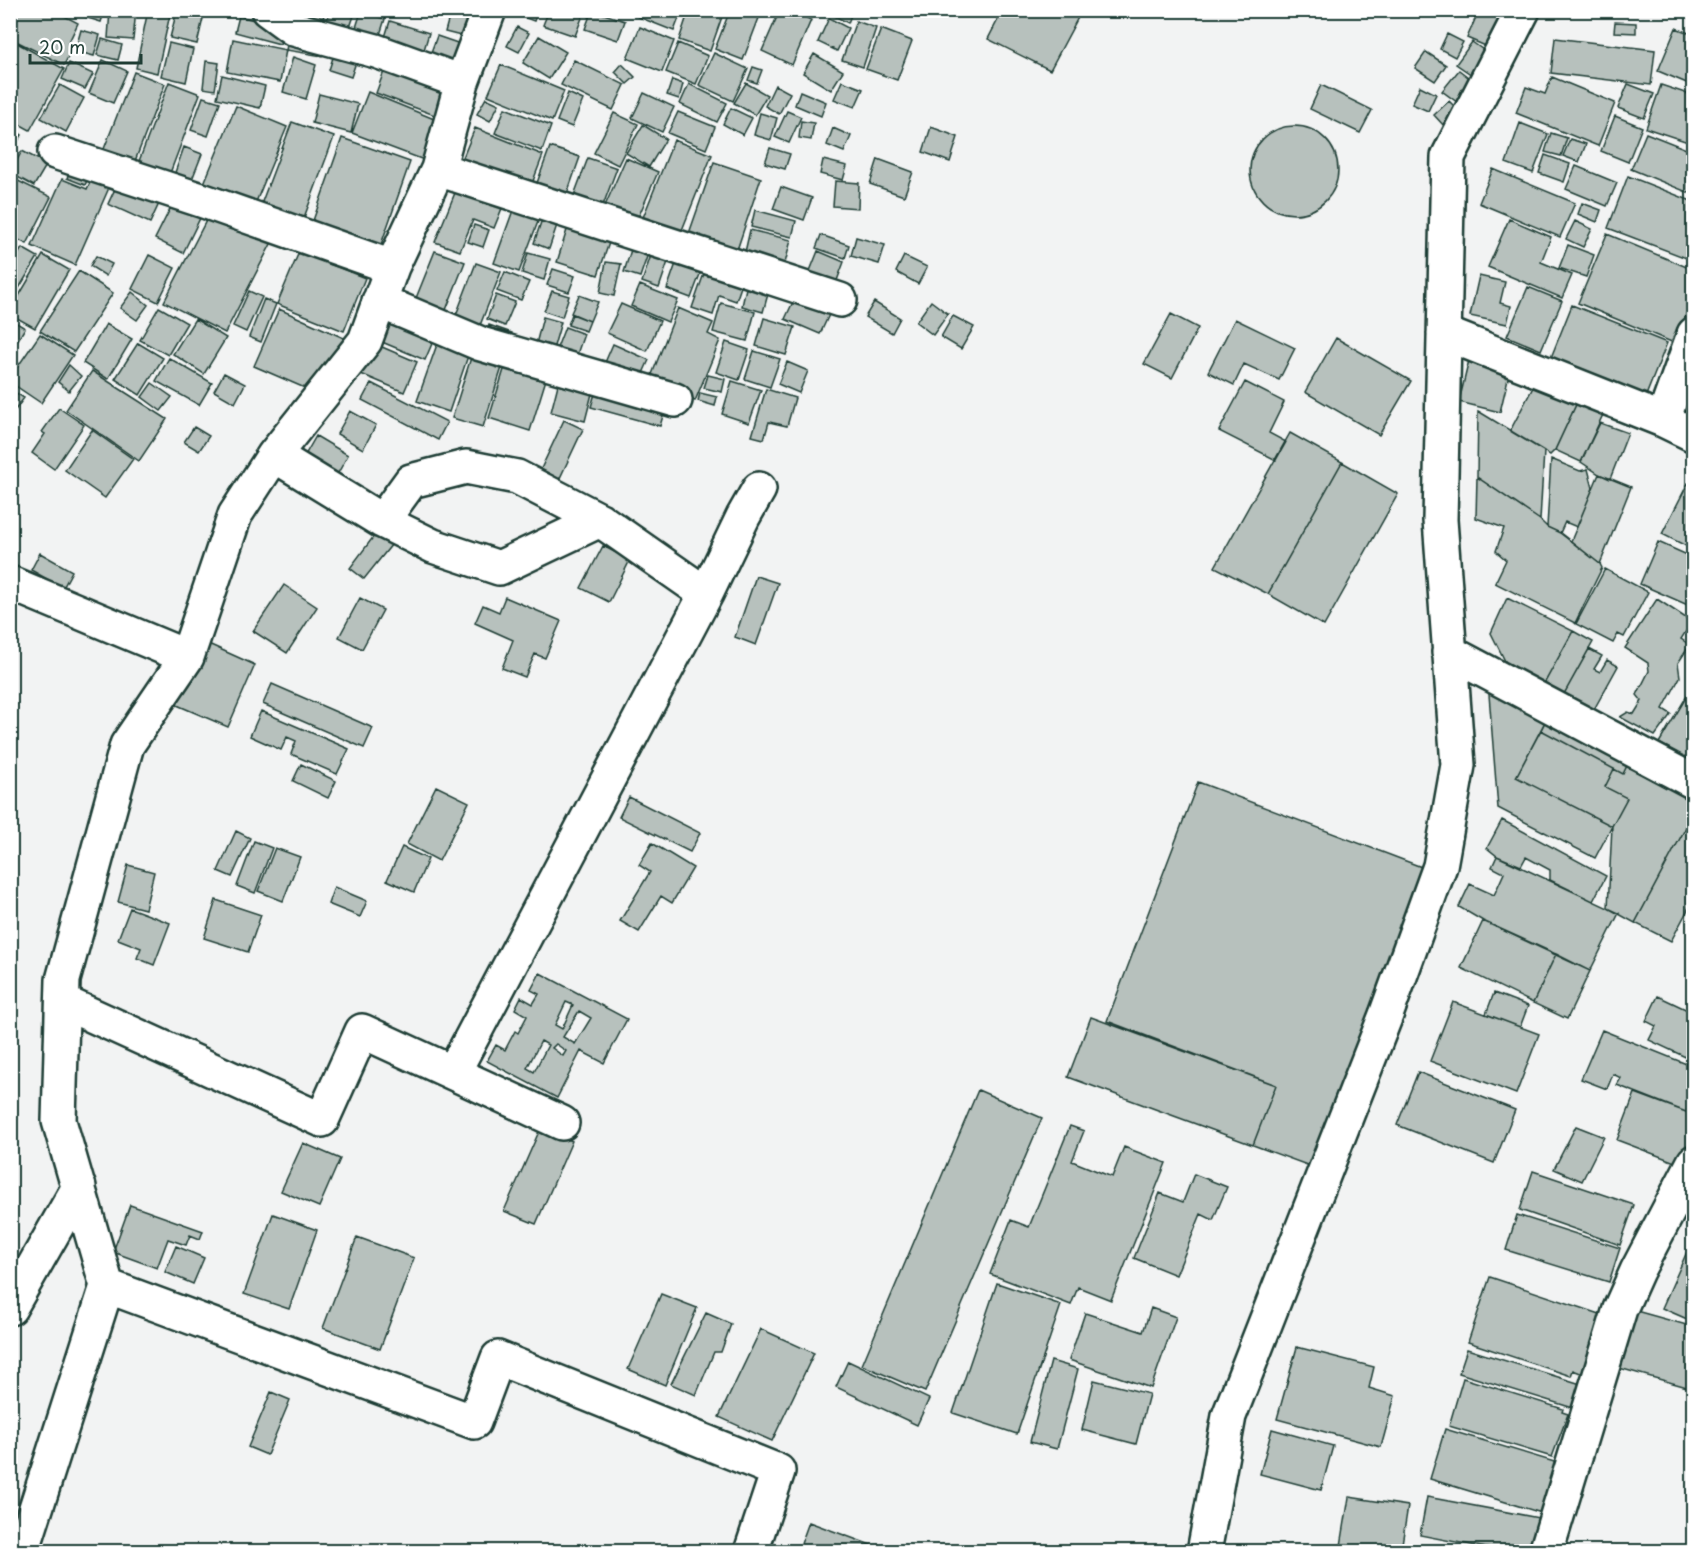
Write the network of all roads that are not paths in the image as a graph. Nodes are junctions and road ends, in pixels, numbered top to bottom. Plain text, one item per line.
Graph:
1 (268, 10) edge
2 (489, 10) edge
3 (1523, 10) edge
4 (462, 82) junction
5 (55, 152) dead end
6 (438, 169) junction
7 (392, 267) junction
8 (840, 300) dead end
9 (379, 301) junction
10 (1444, 333) junction
11 (1694, 334) edge
12 (675, 400) dead end
13 (1663, 420) junction
14 (1694, 435) edge
15 (274, 455) junction
16 (759, 489) dead end
17 (382, 520) junction
18 (600, 520) junction
19 (10, 583) edge
20 (706, 594) junction
21 (1449, 652) junction
22 (187, 657) junction
23 (1694, 782) edge
24 (63, 1002) junction
25 (453, 1073) junction
26 (562, 1123) dead end
27 (1694, 1162) edge
28 (78, 1188) junction
29 (106, 1286) junction
30 (10, 1308) edge
31 (22, 1551) edge
32 (751, 1551) edge
33 (1204, 1551) edge
34 (1546, 1551) edge

1 - 4 street
2 - 4 street
3 - 10 street
4 - 6 street
5 - 7 street
6 - 7 street
6 - 8 street
7 - 9 street
9 - 12 street
9 - 15 street
10 - 13 street
10 - 21 street
11 - 13 street
13 - 14 street
15 - 17 street
15 - 22 street
16 - 20 street
17 - 18 street
17 - 18 street
18 - 20 street
19 - 22 street
20 - 25 street
21 - 23 street
21 - 33 street
22 - 24 street
24 - 25 street
24 - 28 street
25 - 26 street
27 - 34 street
28 - 29 street
28 - 30 street
29 - 31 street
29 - 32 street

